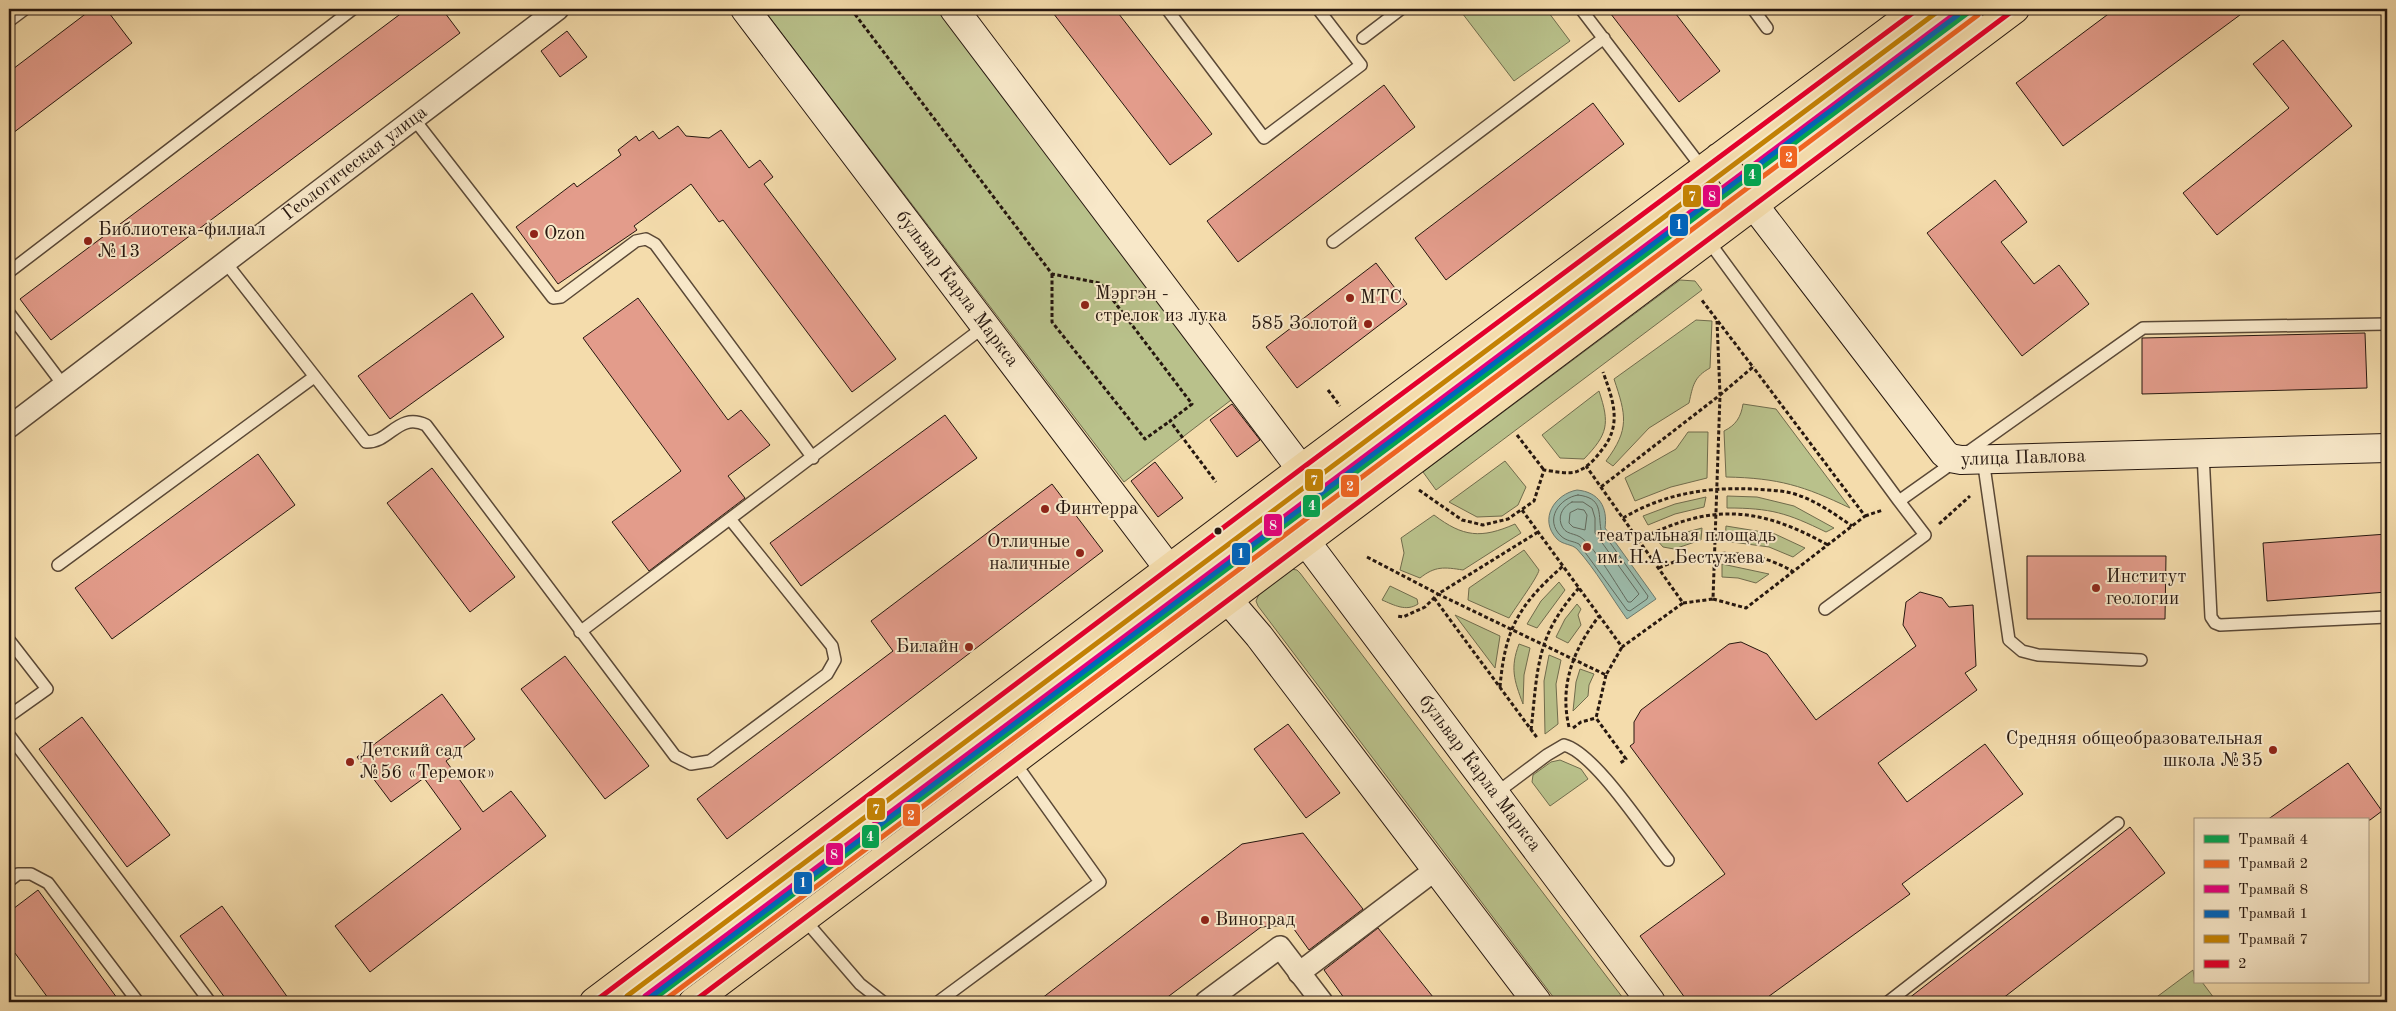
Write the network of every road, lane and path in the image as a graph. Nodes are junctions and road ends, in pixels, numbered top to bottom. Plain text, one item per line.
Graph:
1 (25, 9) edge
2 (354, 9) edge
3 (558, 9) edge
4 (745, 9) edge
5 (851, 9) edge
6 (954, 9) edge
7 (1167, 9) edge
8 (1318, 9) edge
9 (1401, 9) edge
10 (1581, 9) edge
11 (1753, 9) edge
12 (1918, 9) edge
13 (2015, 9) edge
14 (535, 16) edge
15 (9, 21) edge
16 (1767, 28) dead end
17 (1363, 38) dead end
18 (1604, 38) junction
19 (414, 119) junction
20 (1711, 163) junction
21 (1753, 204) junction
22 (1707, 239) junction
23 (1333, 242) dead end
24 (226, 263) junction
25 (9, 272) edge
26 (1052, 274) junction
27 (1701, 299) dead end
28 (9, 313) edge
29 (1717, 320) junction
30 (2387, 324) edge
31 (985, 326) junction
32 (1754, 367) junction
33 (1603, 372) dead end
34 (314, 377) junction
35 (64, 386) junction
36 (1328, 390) dead end
37 (1720, 394) junction
38 (1170, 421) junction
39 (9, 428) edge
40 (1357, 428) junction
41 (1517, 435) dead end
42 (2387, 448) edge
43 (2204, 453) junction
44 (813, 458) junction
45 (1970, 459) junction
46 (1586, 466) junction
47 (1301, 470) junction
48 (1544, 470) junction
49 (1398, 474) junction
50 (1216, 482) dead end
51 (1601, 486) junction
52 (1717, 489) junction
53 (1899, 501) junction
54 (1522, 510) junction
55 (1716, 513) junction
56 (1623, 518) junction
57 (730, 519) junction
58 (1852, 526) junction
59 (1538, 532) junction
60 (1639, 540) junction
61 (1307, 543) junction
62 (1828, 545) junction
63 (1715, 553) junction
64 (1367, 556) dead end
65 (58, 565) dead end
66 (1563, 566) junction
67 (1659, 568) junction
68 (1169, 569) junction
69 (1793, 572) junction
70 (1579, 588) junction
71 (1438, 594) junction
72 (1434, 598) junction
73 (1714, 599) junction
74 (1229, 601) junction
75 (1684, 603) junction
76 (1825, 609) dead end
77 (1395, 615) dead end
78 (1599, 616) junction
79 (2387, 618) edge
80 (1511, 629) junction
81 (580, 632) junction
82 (9, 640) edge
83 (1542, 644) junction
84 (1622, 647) junction
85 (1573, 659) junction
86 (2141, 660) dead end
87 (1606, 674) junction
88 (1500, 688) junction
89 (9, 716) edge
90 (1596, 718) junction
91 (1531, 730) junction
92 (1570, 730) junction
93 (1564, 734) dead end
94 (9, 735) edge
95 (1540, 742) dead end
96 (1014, 760) junction
97 (1602, 776) junction
98 (1495, 794) junction
99 (2118, 823) dead end
100 (1668, 860) dead end
101 (1435, 870) junction
102 (9, 881) edge
103 (804, 919) junction
104 (1299, 973) junction
105 (138, 1002) edge
106 (210, 1002) edge
107 (594, 1002) edge
108 (693, 1002) edge
109 (884, 1002) edge
110 (938, 1002) edge
111 (1206, 1002) edge
112 (1322, 1002) edge
113 (1536, 1002) edge
114 (1651, 1002) edge
115 (1888, 1002) edge

1 - 15 lane
2 - 25 lane
3 - 14 street, Геологическая улица
4 - 31 street, бульвар Карла Маркса
5 - 26 path
6 - 47 street
7 - 8 lane
9 - 17 lane
10 - 18 lane
11 - 16 lane
12 - 20 main road
13 - 21 main road
14 - 19 street, Геологическая улица
18 - 20 lane
18 - 23 lane
19 - 24 street, Геологическая улица
19 - 44 lane
20 - 21 main road
20 - 40 main road
21 - 22 main road
21 - 45 street, улица Павлова
22 - 49 main road
22 - 53 lane
24 - 34 lane
24 - 35 street, Геологическая улица
26 - 38 path
26 - 38 path
27 - 29 path
28 - 35 lane
29 - 32 path
29 - 37 path
30 - 45 lane
31 - 44 lane
31 - 68 street, бульвар Карла Маркса
32 - 37 path
32 - 58 path
33 - 46 path
34 - 65 lane
34 - 81 lane
35 - 39 street, Геологическая улица
36 - 40 path
37 - 51 path
37 - 52 path
38 - 50 path
40 - 47 main road
41 - 48 path
42 - 43 street, улица Павлова
43 - 45 street, улица Павлова
43 - 79 lane
44 - 57 lane
45 - 53 lane
45 - 86 lane
46 - 48 path
46 - 51 path
47 - 68 main road
48 - 54 path
49 - 54 path
49 - 61 main road
51 - 56 path
52 - 55 path
52 - 56 path
52 - 58 path
53 - 76 lane
54 - 59 path
55 - 60 path
55 - 62 path
55 - 63 path
56 - 60 path
57 - 81 lane
57 - 81 lane
58 - 62 path
59 - 66 path
59 - 71 path
60 - 67 path
61 - 74 main road
61 - 98 street, бульвар Карла Маркса
62 - 69 path
63 - 67 path
63 - 69 path
63 - 73 path
64 - 71 path
66 - 70 path
66 - 80 path
67 - 75 path
68 - 107 main road
69 - 73 path
70 - 78 path
70 - 83 path
71 - 72 path
71 - 80 path
72 - 77 path
72 - 88 path
73 - 75 path
74 - 96 main road
74 - 101 street
75 - 84 path
78 - 84 path
78 - 85 path
80 - 83 path
80 - 88 path
82 - 89 lane
83 - 85 path
83 - 91 path
84 - 87 path
85 - 87 path
85 - 92 path
87 - 90 path
88 - 91 path
90 - 92 path
90 - 97 path
91 - 95 path
92 - 93 path
94 - 106 lane
96 - 103 main road
96 - 110 lane
97 - 98 lane
97 - 100 lane
98 - 114 street, бульвар Карла Маркса
99 - 115 lane
101 - 104 street
101 - 113 street
102 - 105 lane
103 - 108 main road
103 - 109 lane
104 - 111 street
104 - 112 street

